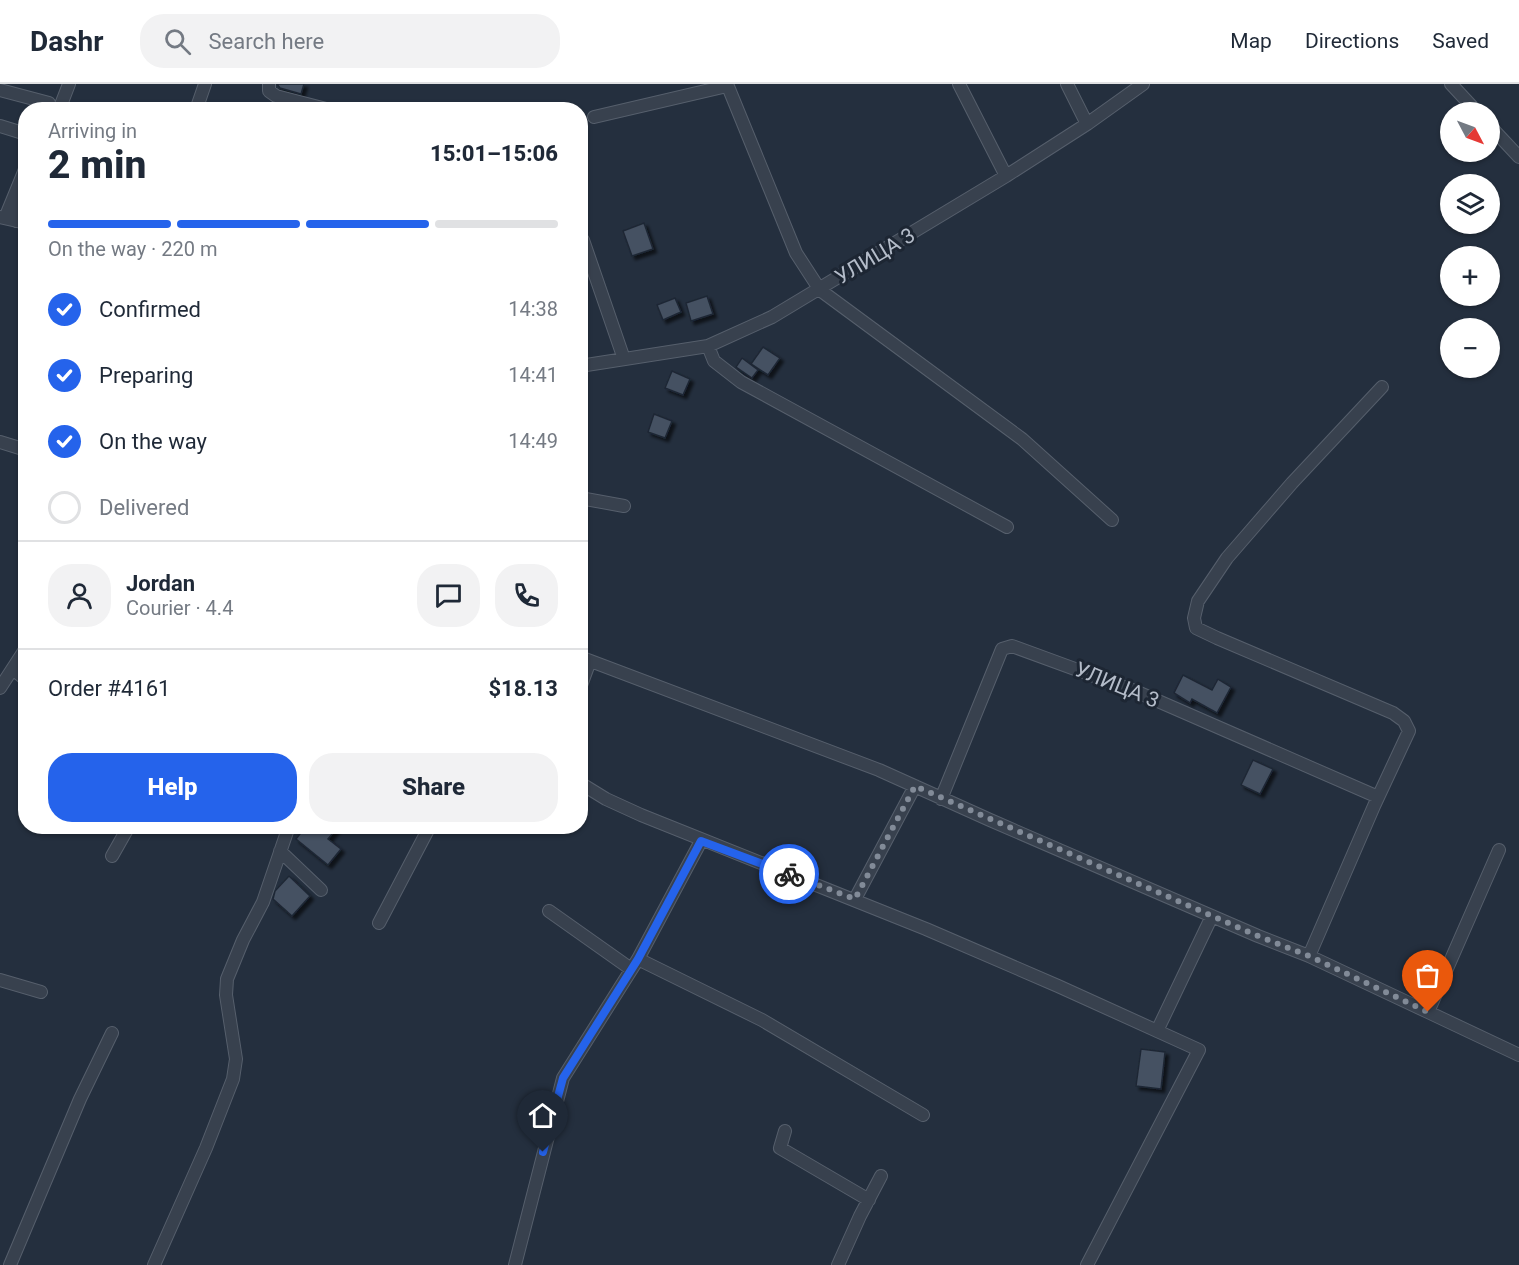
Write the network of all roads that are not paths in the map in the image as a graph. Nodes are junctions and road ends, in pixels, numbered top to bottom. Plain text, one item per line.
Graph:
1 (69, 84) edge
2 (205, 84) edge
3 (268, 84) edge
4 (959, 84) edge
5 (1067, 84) edge
6 (1143, 84) edge
7 (1451, 84) edge
8 (727, 85) edge
9 (0, 90) edge
10 (45, 102) edge
11 (62, 102) edge
12 (199, 102) edge
13 (299, 102) edge
14 (1468, 102) edge
15 (594, 117) dead end
16 (1087, 124) junction
17 (0, 126) edge
18 (18, 132) edge
19 (1500, 137) edge
20 (1519, 157) edge
21 (1006, 176) junction
22 (18, 197) edge
23 (12, 220) edge
24 (588, 255) edge
25 (820, 290) junction
26 (708, 346) junction
27 (624, 359) junction
28 (588, 365) edge
29 (1382, 387) dead end
30 (0, 442) edge
31 (18, 448) edge
32 (588, 499) edge
33 (624, 506) dead end
34 (1112, 520) dead end
35 (1008, 527) dead end
36 (18, 660) edge
37 (588, 660) edge
38 (12, 669) junction
39 (18, 674) edge
40 (0, 688) edge
41 (915, 786) junction
42 (588, 788) edge
43 (1378, 797) junction
44 (941, 798) junction
45 (124, 834) edge
46 (286, 834) edge
47 (426, 834) edge
48 (701, 841) junction
49 (1499, 850) dead end
50 (280, 851) junction
51 (112, 856) dead end
52 (321, 890) dead end
53 (855, 899) junction
54 (549, 911) dead end
55 (1212, 916) junction
56 (379, 923) dead end
57 (1309, 956) junction
58 (634, 964) junction
59 (0, 980) edge
60 (41, 992) dead end
61 (1428, 1012) junction
62 (1157, 1031) junction
63 (112, 1033) dead end
64 (1519, 1054) edge
65 (923, 1114) dead end
66 (785, 1131) dead end
67 (881, 1176) dead end
68 (869, 1200) junction
69 (10, 1265) edge
70 (154, 1265) edge
71 (515, 1265) edge
72 (838, 1265) edge
73 (1087, 1265) edge

1 - 11 street
2 - 12 street
3 - 13 street
4 - 21 street
5 - 16 street
6 - 16 street, УЛИЦА 3
7 - 14 street
8 - 15 street
8 - 25 street
9 - 10 street
16 - 21 street, УЛИЦА 3
17 - 18 street
19 - 20 street
21 - 25 street, УЛИЦА 3
22 - 23 street
24 - 27 street
25 - 26 street, УЛИЦА 3
25 - 34 street
26 - 27 street, УЛИЦА 3
26 - 35 street
27 - 28 street, УЛИЦА 3
29 - 43 street
30 - 31 street
32 - 33 street
36 - 38 street
37 - 41 street
38 - 39 street
38 - 40 street
41 - 44 street
41 - 53 street
42 - 48 street
43 - 44 street, УЛИЦА 3
43 - 57 street
44 - 55 street
45 - 51 street
46 - 50 street
47 - 56 street
48 - 53 street
48 - 58 street
49 - 61 street
50 - 52 street
50 - 70 street
53 - 62 street
54 - 58 street
55 - 57 street
55 - 62 street
57 - 61 street
58 - 65 street
58 - 71 street
59 - 60 street
61 - 64 street
62 - 73 street
63 - 69 street
66 - 68 street
67 - 68 street
68 - 72 street

